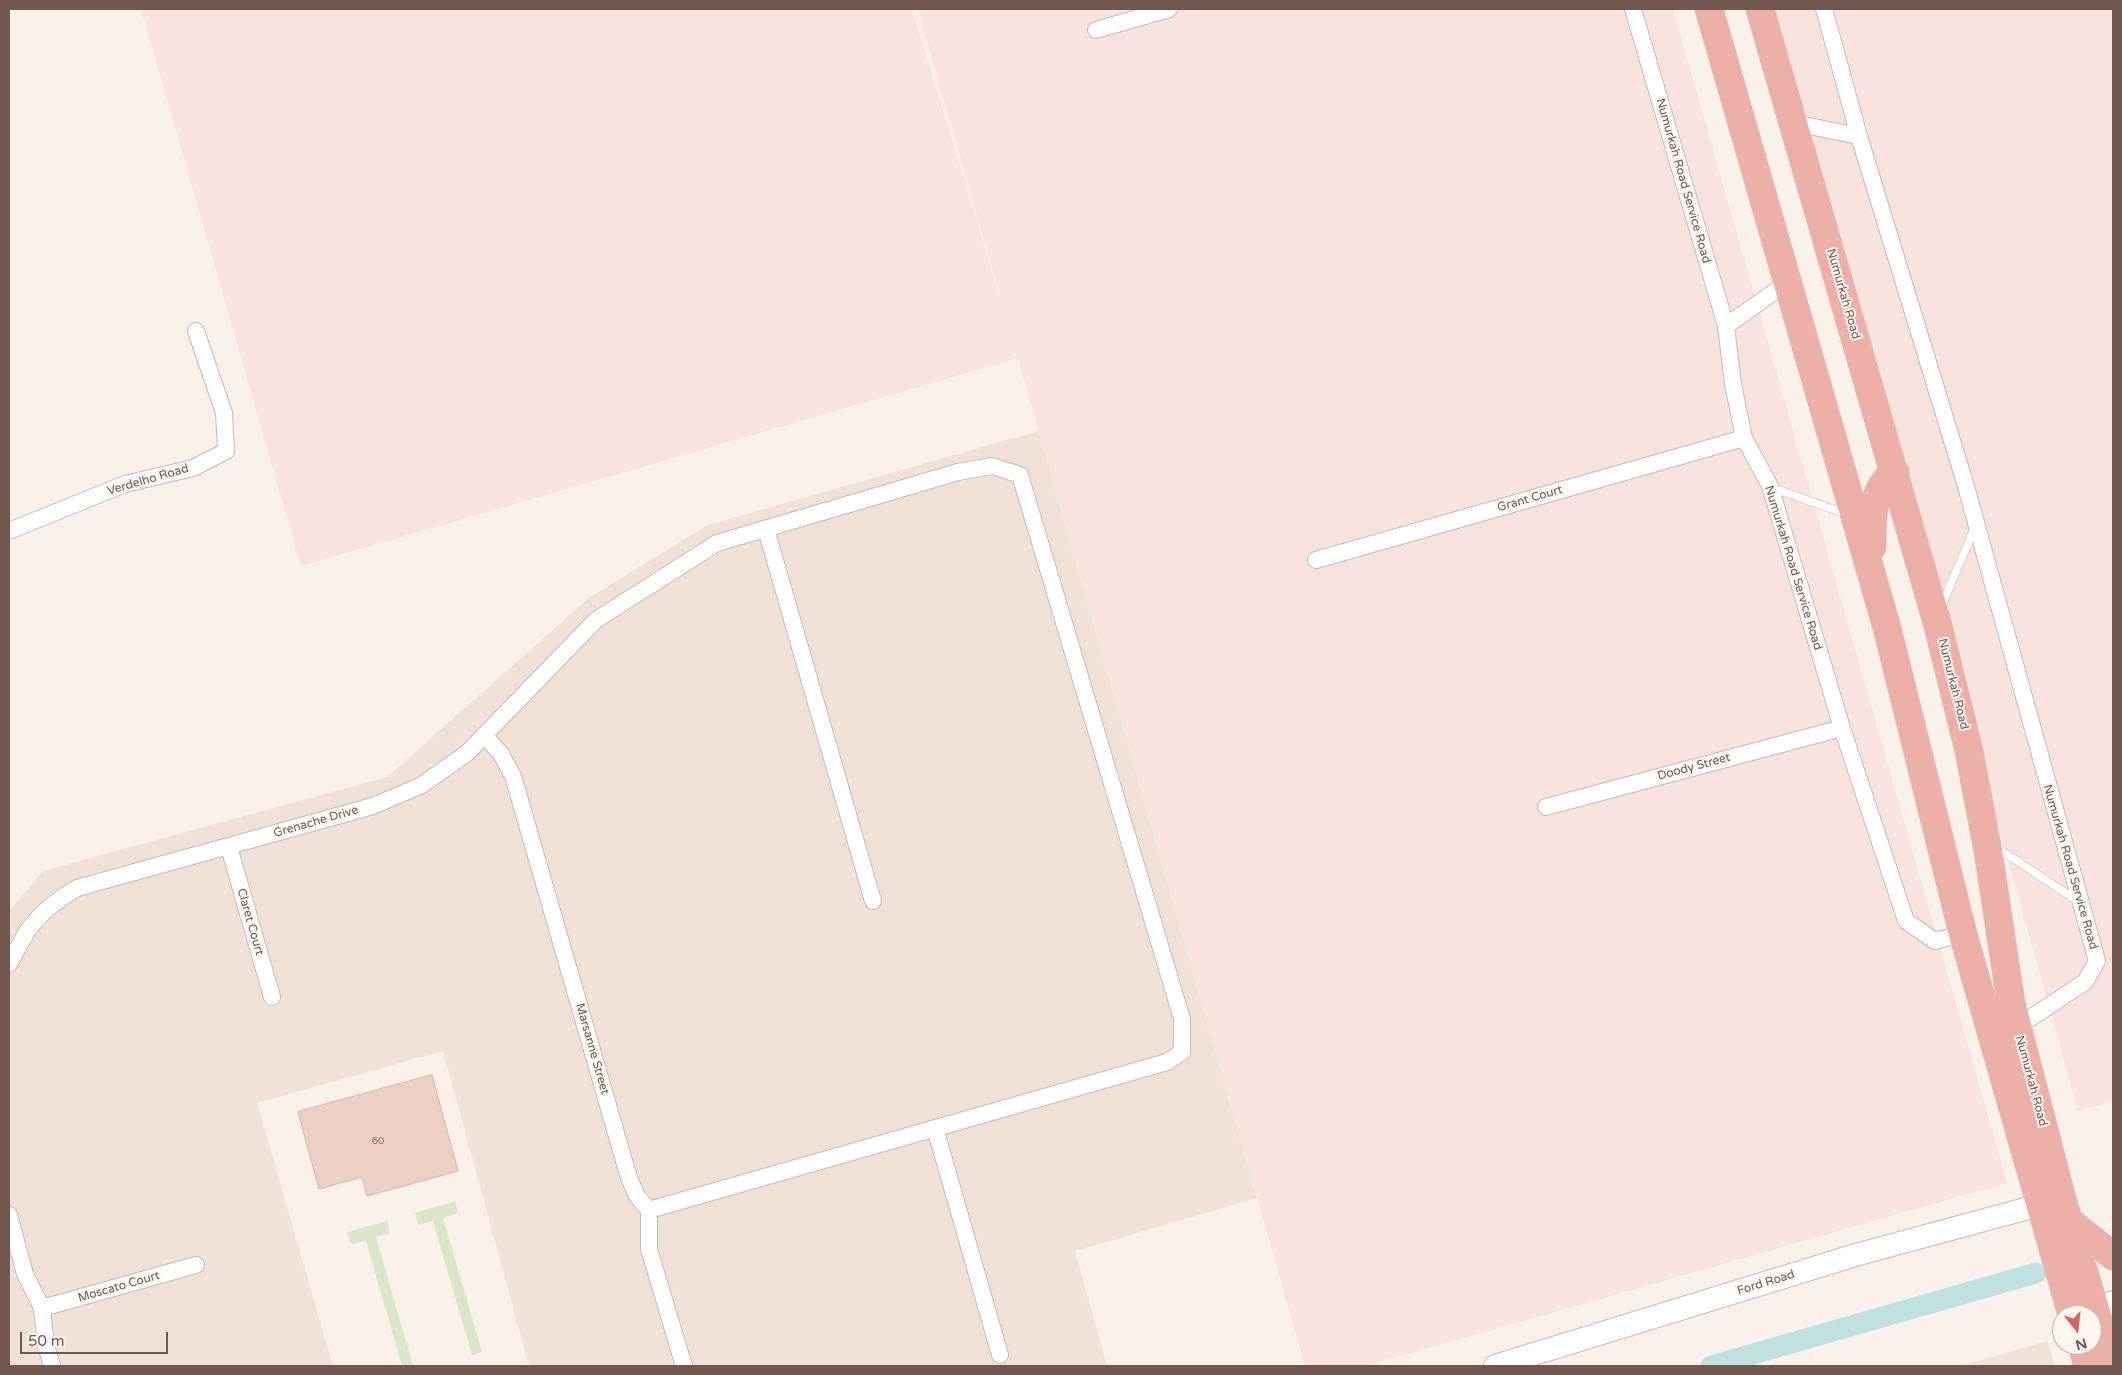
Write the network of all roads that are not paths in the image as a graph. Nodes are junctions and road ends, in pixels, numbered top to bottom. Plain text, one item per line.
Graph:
1 (1169, 9) edge
2 (1633, 9) edge
3 (1709, 9) edge
4 (1760, 9) edge
5 (1824, 9) edge
6 (1096, 30) dead end
7 (1794, 123) junction
8 (1859, 136) junction
9 (1788, 282) junction
10 (1726, 326) junction
11 (196, 331) dead end
12 (1744, 438) junction
13 (1895, 472) junction
14 (1770, 486) junction
15 (1855, 518) junction
16 (1976, 526) junction
17 (766, 529) junction
18 (9, 531) edge
19 (1316, 560) dead end
20 (1872, 574) junction
21 (1938, 626) junction
22 (1842, 728) junction
23 (484, 735) junction
24 (1546, 807) dead end
25 (1986, 840) junction
26 (229, 846) junction
27 (873, 901) dead end
28 (2080, 903) junction
29 (1998, 924) junction
30 (1963, 934) junction
31 (9, 964) edge
32 (272, 997) dead end
33 (2017, 1027) junction
34 (935, 1128) junction
35 (2057, 1208) junction
36 (649, 1210) junction
37 (9, 1215) edge
38 (2113, 1256) edge
39 (196, 1265) dead end
40 (2088, 1305) edge
41 (42, 1308) junction
42 (2102, 1342) edge
43 (1000, 1355) dead end
44 (52, 1366) edge
45 (684, 1366) edge
46 (1495, 1366) edge
47 (2112, 1366) edge

1 - 6 street
2 - 10 street, Numurkah Road Service Road
3 - 9 highway, Numurkah Road
4 - 7 highway, Numurkah Road
5 - 8 street, Numurkah Road Service Road
7 - 8 street
7 - 13 highway, Numurkah Road
8 - 16 street, Numurkah Road Service Road
9 - 10 street
9 - 15 highway, Numurkah Road
10 - 12 street, Numurkah Road Service Road
11 - 18 street, Verdelho Road
12 - 14 street, Numurkah Road Service Road
12 - 19 street, Grant Court
13 - 20 highway
13 - 21 highway, Numurkah Road
14 - 15 lane
14 - 22 street, Numurkah Road Service Road
15 - 20 highway, Numurkah Road
16 - 21 lane
16 - 28 street, Numurkah Road Service Road
17 - 23 street, Grenache Drive
17 - 27 street
17 - 34 street, Grenache Drive
20 - 30 highway, Numurkah Road
21 - 25 highway, Numurkah Road
22 - 24 street, Doody Street
22 - 30 street, Numurkah Road Service Road
23 - 26 street, Grenache Drive
23 - 36 street, Marsanne Street
25 - 28 lane
25 - 29 highway, Numurkah Road
26 - 31 street, Grenache Drive
26 - 32 street, Claret Court
28 - 33 street, Numurkah Road Service Road
29 - 30 highway
29 - 33 highway, Numurkah Road
30 - 35 highway, Numurkah Road
33 - 35 highway, Numurkah Road
34 - 36 street
34 - 43 street
35 - 38 highway
35 - 40 highway, Numurkah Road
35 - 46 street, Ford Road
36 - 45 street
37 - 41 street
39 - 41 street, Moscato Court
41 - 44 street
42 - 47 highway, Numurkah Road

